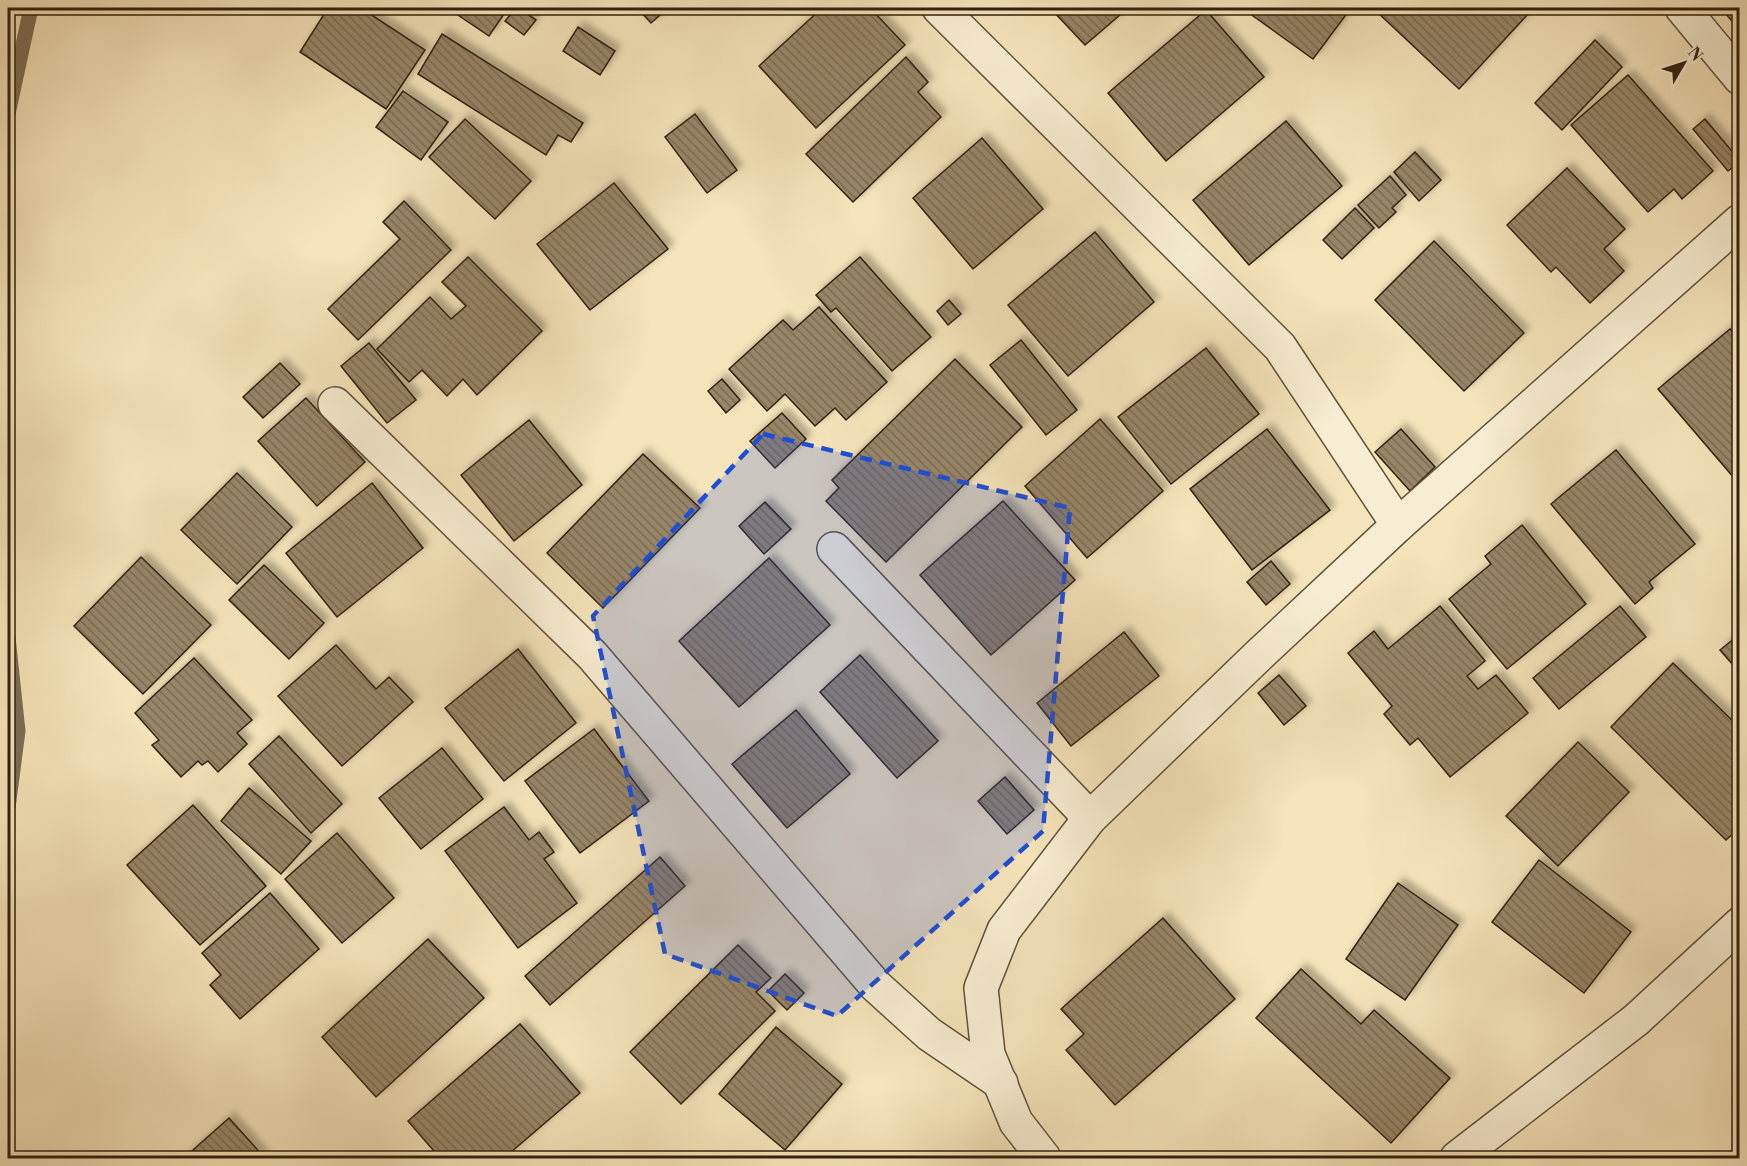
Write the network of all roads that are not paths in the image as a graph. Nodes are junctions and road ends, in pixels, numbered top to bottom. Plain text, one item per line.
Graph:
1 (939, 8) edge
2 (1682, 8) edge
3 (1740, 78) edge
4 (1740, 221) edge
5 (335, 404) dead end
6 (1398, 525) junction
7 (834, 549) dead end
8 (1090, 818) junction
9 (1740, 924) edge
10 (1001, 1083) junction
11 (1044, 1158) edge
12 (1457, 1158) edge

1 - 6 street
2 - 3 street
4 - 6 street
5 - 10 street
6 - 8 street
7 - 8 street
8 - 10 street
9 - 12 street
10 - 11 street

